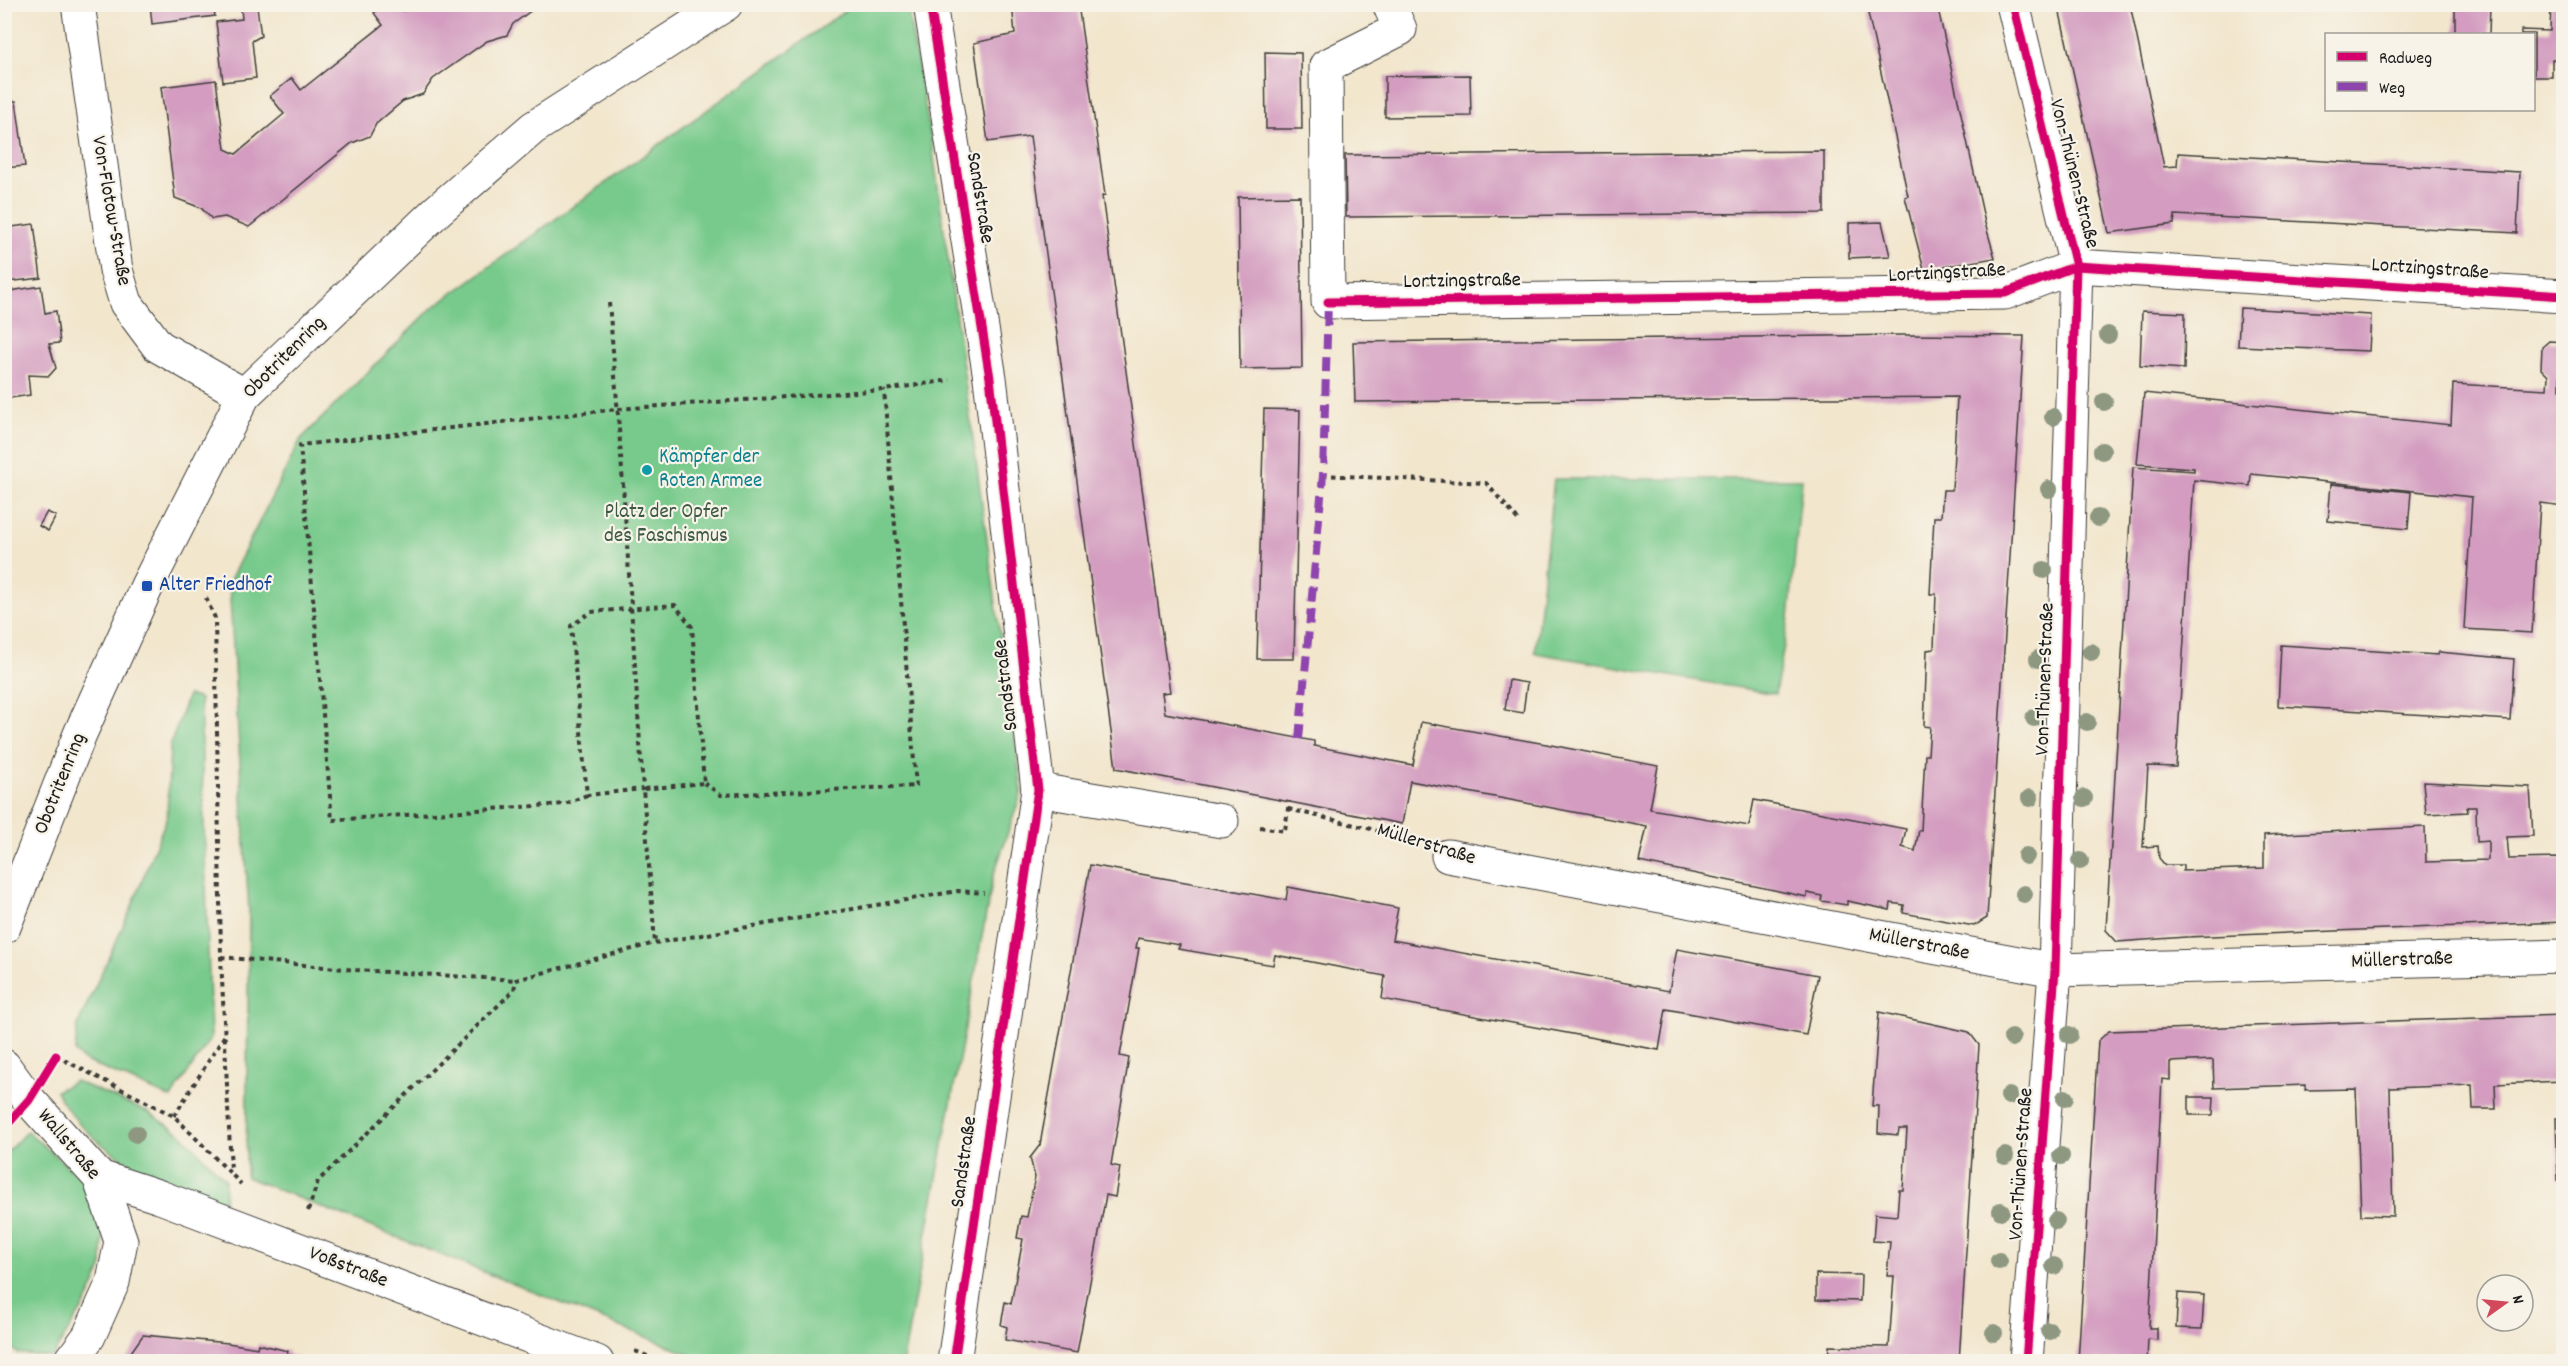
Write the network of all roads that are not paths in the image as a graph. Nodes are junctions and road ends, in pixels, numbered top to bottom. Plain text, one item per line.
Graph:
1 (78, 4) edge
2 (726, 4) edge
3 (930, 4) edge
4 (1389, 4) edge
5 (2013, 4) edge
6 (2076, 266) junction
7 (2564, 296) edge
8 (244, 395) junction
9 (1038, 790) junction
10 (1222, 821) dead end
11 (1448, 856) road end
12 (4, 927) edge
13 (2564, 956) edge
14 (2055, 970) junction
15 (4, 1066) edge
16 (99, 1177) junction
17 (70, 1362) edge
18 (597, 1362) edge
19 (954, 1362) edge
20 (2026, 1362) edge

1 - 8 street, Von-Flotow-Straße
2 - 8 street, Obotritenring
3 - 9 street, Sandstraße
4 - 6 street, Lortzingstraße
5 - 6 street, Von-Thünen-Straße
6 - 7 street, Lortzingstraße
6 - 14 street, Von-Thünen-Straße
8 - 12 street, Obotritenring
9 - 10 street
9 - 19 street, Sandstraße
11 - 14 street, Müllerstraße
13 - 14 street, Müllerstraße
14 - 20 street, Von-Thünen-Straße
15 - 16 street, Wallstraße
16 - 17 street, Wallstraße
16 - 18 street, Voßstraße

